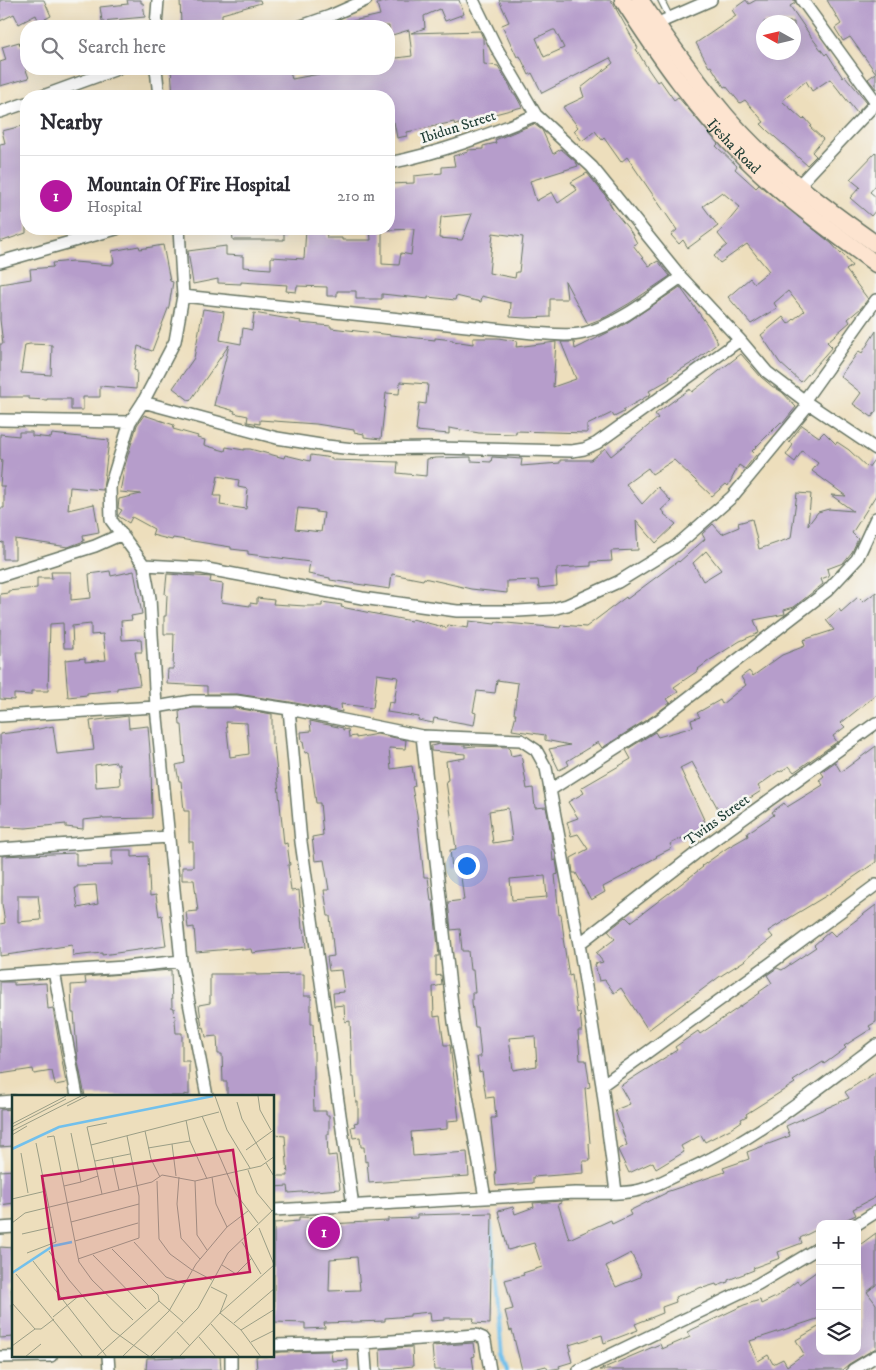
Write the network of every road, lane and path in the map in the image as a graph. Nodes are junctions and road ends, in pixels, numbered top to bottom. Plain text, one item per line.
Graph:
1 (158, 0) edge
2 (366, 0) edge
3 (473, 0) edge
4 (623, 0) edge
5 (640, 0) edge
6 (660, 0) edge
7 (711, 0) edge
8 (802, 0) edge
9 (156, 20) edge
10 (316, 20) edge
11 (663, 21) junction
12 (101, 75) edge
13 (157, 75) edge
14 (59, 90) edge
15 (158, 90) edge
16 (876, 102) edge
17 (20, 105) edge
18 (0, 112) edge
19 (536, 115) junction
20 (395, 162) edge
21 (766, 168) junction
22 (799, 185) junction
23 (95, 235) edge
24 (179, 235) edge
25 (876, 244) edge
26 (0, 262) edge
27 (876, 264) edge
28 (681, 277) junction
29 (184, 296) junction
30 (876, 300) edge
31 (740, 340) junction
32 (143, 402) junction
33 (806, 402) junction
34 (0, 420) edge
35 (130, 422) junction
36 (876, 449) edge
37 (876, 518) edge
38 (122, 534) junction
39 (144, 565) junction
40 (0, 576) edge
41 (156, 707) junction
42 (288, 709) junction
43 (0, 716) edge
44 (876, 723) edge
45 (422, 736) junction
46 (550, 790) junction
47 (168, 837) junction
48 (0, 849) edge
49 (876, 885) edge
50 (579, 944) junction
51 (181, 961) junction
52 (54, 971) junction
53 (0, 975) edge
54 (876, 1045) edge
55 (602, 1085) junction
56 (77, 1095) edge
57 (207, 1095) edge
58 (616, 1192) junction
59 (484, 1198) junction
60 (353, 1206) junction
61 (275, 1210) edge
62 (874, 1218) edge
63 (861, 1223) edge
64 (816, 1249) edge
65 (364, 1343) junction
66 (275, 1345) edge
67 (876, 1356) edge
68 (366, 1370) edge
69 (490, 1370) edge
70 (579, 1370) edge
71 (853, 1370) edge

1 - 9 street
2 - 10 street
3 - 19 street
4 - 21 main road, Ijesha Road
5 - 11 main road, Ijesha Road
6 - 11 lane
7 - 11 street
8 - 16 street
11 - 21 main road, Ijesha Road
12 - 14 street
13 - 15 street
16 - 22 street
17 - 18 street
19 - 20 street, Ibidun Street
19 - 28 street
21 - 22 main road, Ijesha Road
21 - 27 main road, Ijesha Road
22 - 25 main road, Ijesha Road
23 - 26 street
24 - 29 street
28 - 29 street
28 - 31 street
29 - 32 street
30 - 33 street
31 - 32 street
31 - 33 street
32 - 35 street
33 - 36 street
33 - 39 street
34 - 35 street
35 - 38 street
37 - 46 street
38 - 39 street
38 - 40 street
39 - 41 street
41 - 42 street
41 - 43 street
41 - 47 street
42 - 45 street
42 - 60 street
44 - 50 street, Twins Street
45 - 46 street
45 - 59 street
46 - 50 street
47 - 48 street
47 - 51 street
49 - 55 street
50 - 55 street
51 - 52 street
51 - 57 street
52 - 53 street
52 - 56 street
54 - 58 street
55 - 58 street
58 - 59 street
59 - 60 street
60 - 61 street
62 - 63 street
64 - 70 street
65 - 66 street
65 - 68 street
65 - 69 street
67 - 71 street

